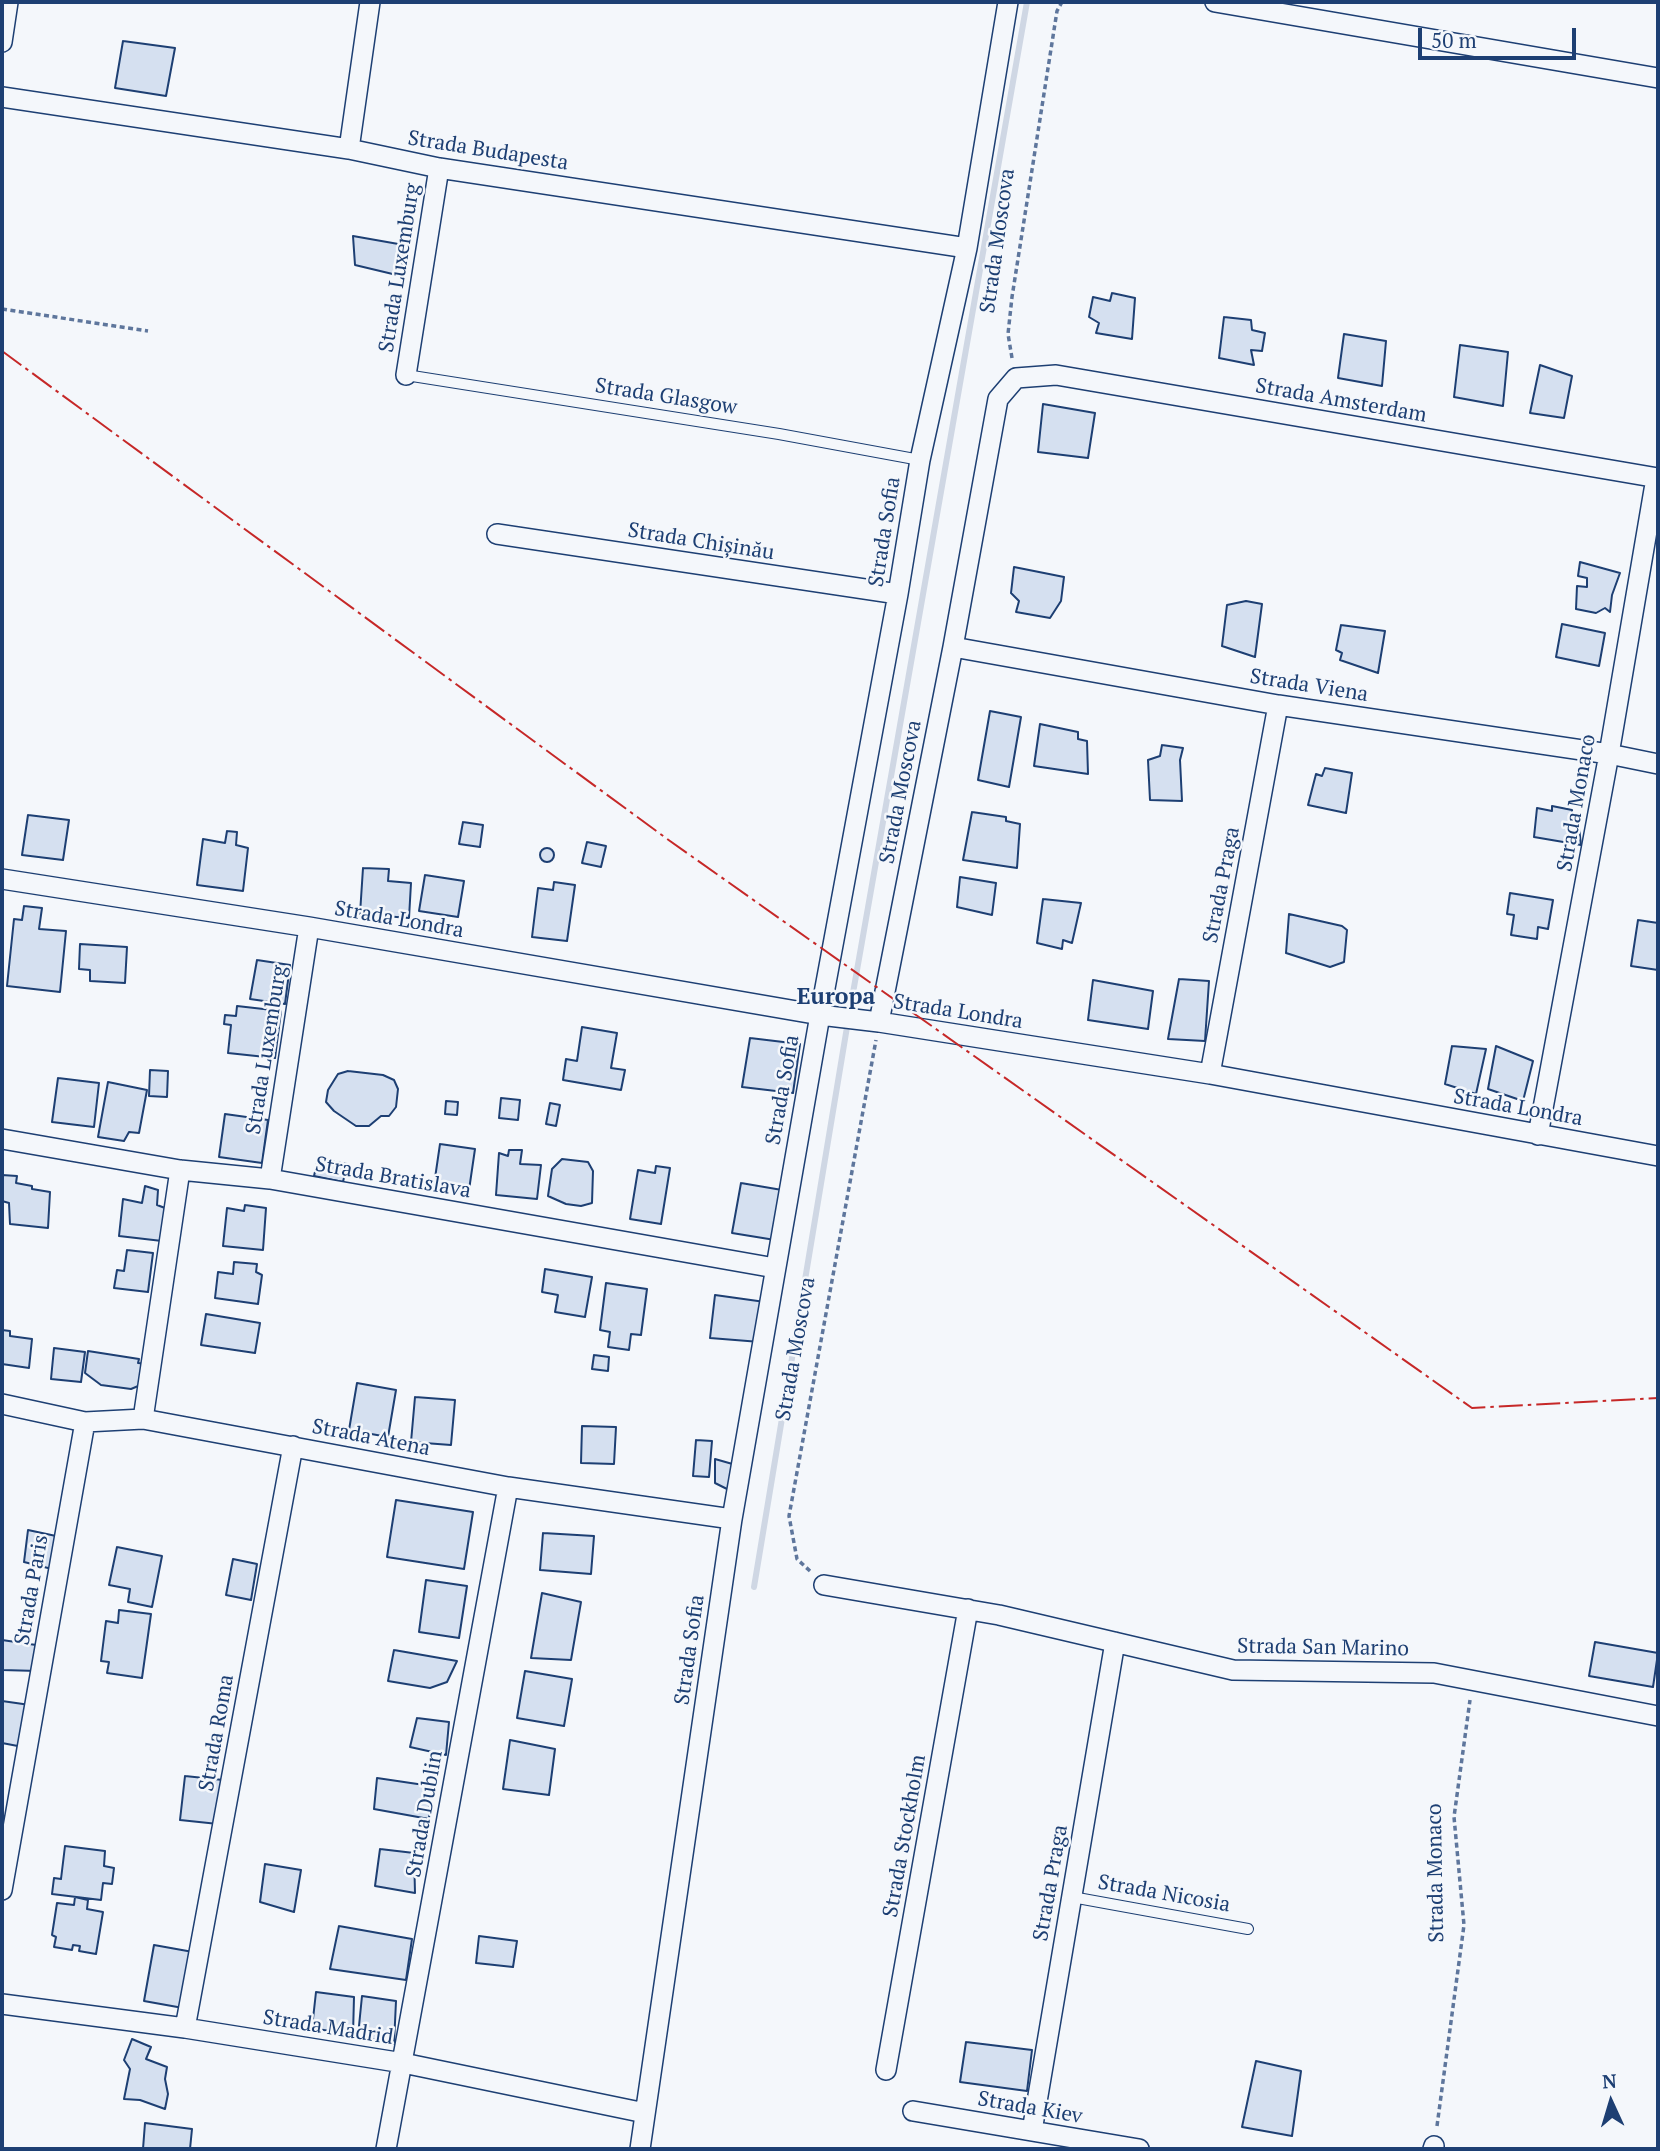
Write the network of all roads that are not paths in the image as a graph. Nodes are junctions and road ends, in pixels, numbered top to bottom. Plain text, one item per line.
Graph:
1 (8, 2) edge
2 (370, 2) edge
3 (1008, 2) edge
4 (1214, 2) edge
5 (2, 42) edge
6 (1658, 78) edge
7 (2, 97) edge
8 (349, 149) junction
9 (439, 168) junction
10 (967, 248) junction
11 (407, 374) joint
12 (1016, 378) joint
13 (920, 460) junction
14 (1657, 478) edge
15 (497, 534) dead end
16 (898, 594) junction
17 (953, 647) junction
18 (1278, 705) junction
19 (1609, 754) junction
20 (1658, 765) edge
21 (2, 879) edge
22 (309, 927) junction
23 (827, 1016) junction
24 (870, 1021) junction
25 (1210, 1074) junction
26 (1538, 1135) junction
27 (2, 1139) edge
28 (1658, 1156) edge
29 (180, 1170) junction
30 (270, 1180) junction
31 (775, 1268) junction
32 (2, 1404) edge
33 (144, 1419) junction
34 (85, 1422) junction
35 (293, 1446) junction
36 (508, 1487) junction
37 (732, 1519) junction
38 (824, 1585) road end
39 (968, 1609) junction
40 (1115, 1642) junction
41 (1658, 1716) edge
42 (2, 1890) edge
43 (1072, 1897) junction
44 (1248, 1929) dead end
45 (2, 2004) edge
46 (185, 2028) junction
47 (403, 2063) junction
48 (886, 2070) dead end
49 (914, 2111) dead end
50 (645, 2113) junction
51 (1032, 2131) junction
52 (386, 2149) edge
53 (640, 2149) edge
54 (1139, 2149) edge

1 - 5 street
2 - 8 street
3 - 10 street, Strada Sofia
4 - 6 street
7 - 8 street, Strada Budapesta
8 - 9 street, Strada Budapesta
9 - 10 street, Strada Budapesta
9 - 11 street, Strada Luxemburg
10 - 13 street, Strada Sofia
11 - 13 lane, Strada Glasgow
12 - 14 street, Strada Amsterdam
12 - 17 street, Strada Moscova
13 - 16 street, Strada Sofia
14 - 19 street, Strada Monaco
15 - 16 street, Strada Chișinău
16 - 23 street, Strada Sofia
17 - 18 street, Strada Viena
17 - 24 street, Strada Moscova
18 - 19 street, Strada Viena
18 - 25 street, Strada Praga
19 - 20 street, Strada Viena
19 - 26 street, Strada Monaco
21 - 22 street, Strada Londra
22 - 23 street, Strada Londra
22 - 30 street, Strada Luxemburg
23 - 24 street, Strada Londra
23 - 31 street, Strada Sofia
24 - 25 street, Strada Londra
25 - 26 street, Strada Londra
26 - 28 street, Strada Londra
27 - 29 street, Strada Bratislava
29 - 30 street, Strada Bratislava
29 - 33 street
30 - 31 street, Strada Bratislava
31 - 37 street, Strada Sofia
32 - 34 street, Strada Atena
33 - 34 street, Strada Atena
33 - 35 street, Strada Atena
34 - 42 street, Strada Paris
35 - 36 street, Strada Atena
35 - 46 street, Strada Roma
36 - 37 street, Strada Atena
36 - 47 street, Strada Dublin
37 - 50 street, Strada Sofia
38 - 39 street, Strada San Marino
39 - 40 street, Strada San Marino
39 - 48 street, Strada Stockholm
40 - 41 street, Strada San Marino
40 - 43 street, Strada Praga
43 - 44 lane, Strada Nicosia
43 - 51 street, Strada Praga
45 - 46 street, Strada Madrid
46 - 47 street, Strada Madrid
47 - 50 street, Strada Madrid
47 - 52 street, Strada Dublin
49 - 51 street, Strada Kiev
50 - 53 street, Strada Sofia
51 - 54 street, Strada Kiev

